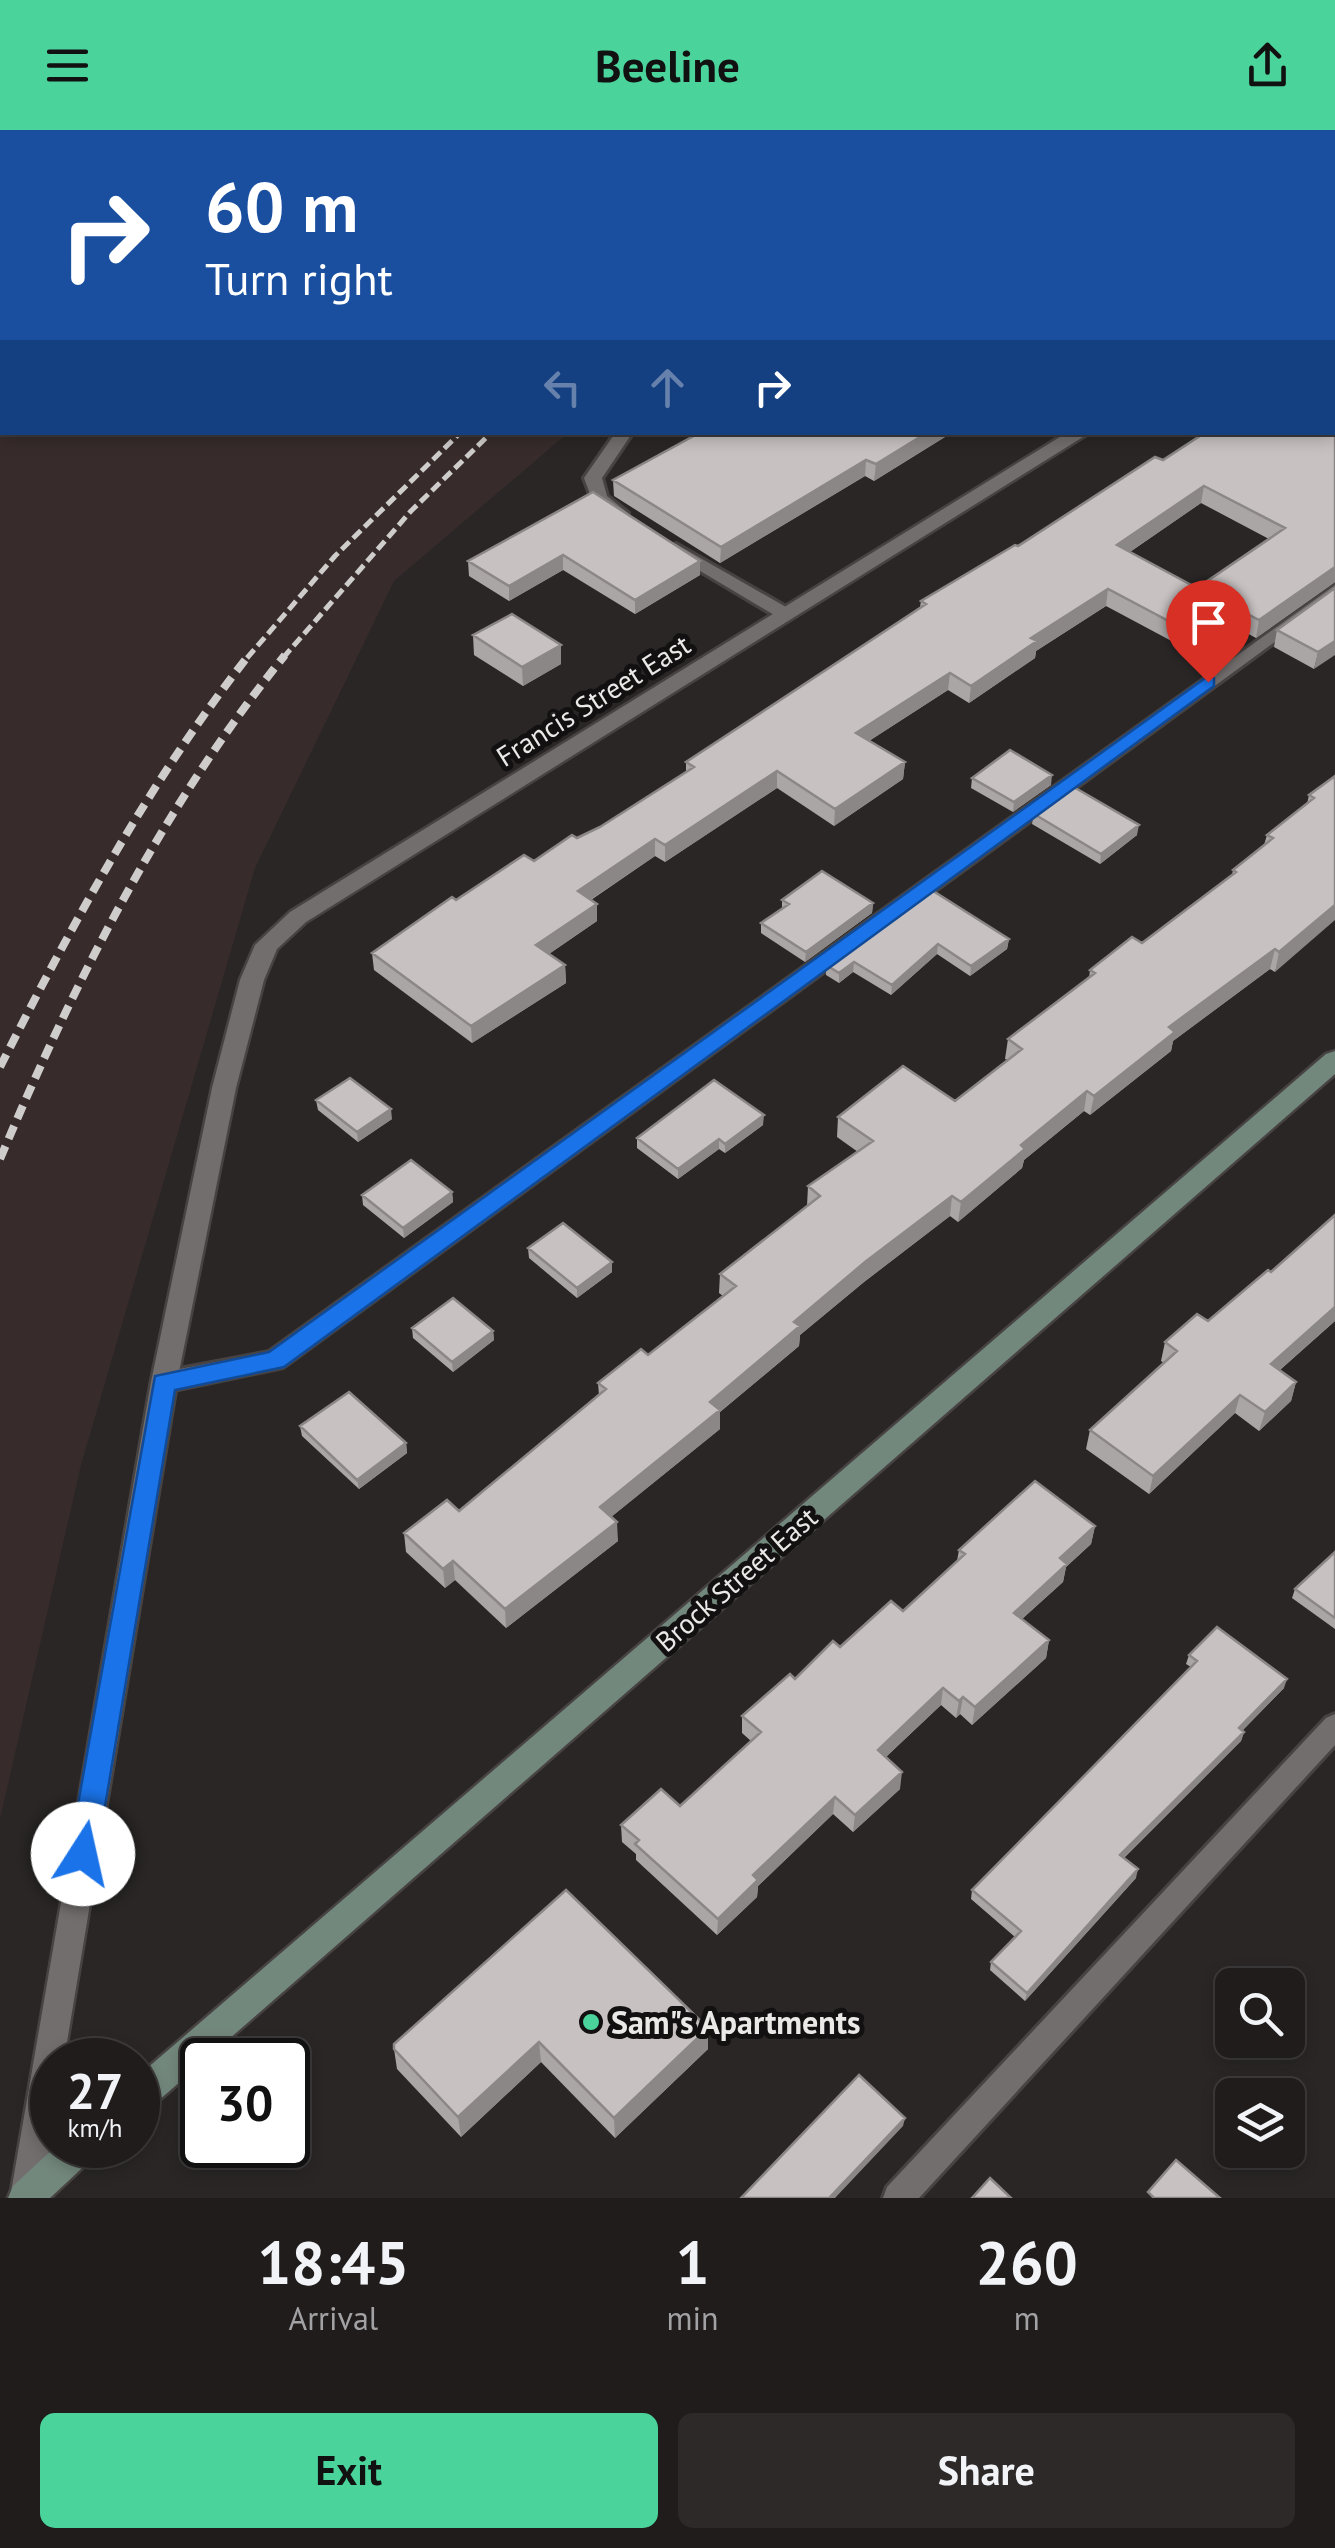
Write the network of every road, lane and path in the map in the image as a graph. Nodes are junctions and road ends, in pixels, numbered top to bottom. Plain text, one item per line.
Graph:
1 (623, 435) edge
2 (1077, 435) edge
3 (629, 519) edge
4 (660, 540) edge
5 (1335, 590) edge
6 (787, 615) junction
7 (1335, 1060) edge
8 (164, 1382) junction
9 (1335, 1726) edge
10 (160, 2078) edge
11 (56, 2168) edge
12 (25, 2196) edge
13 (898, 2198) edge

1 - 3 lane
2 - 6 street, Francis Street East
4 - 6 lane
5 - 8 lane
6 - 8 street, Francis Street East
7 - 10 street, Brock Street East
8 - 12 street, Francis Street East
9 - 13 lane
11 - 12 street

